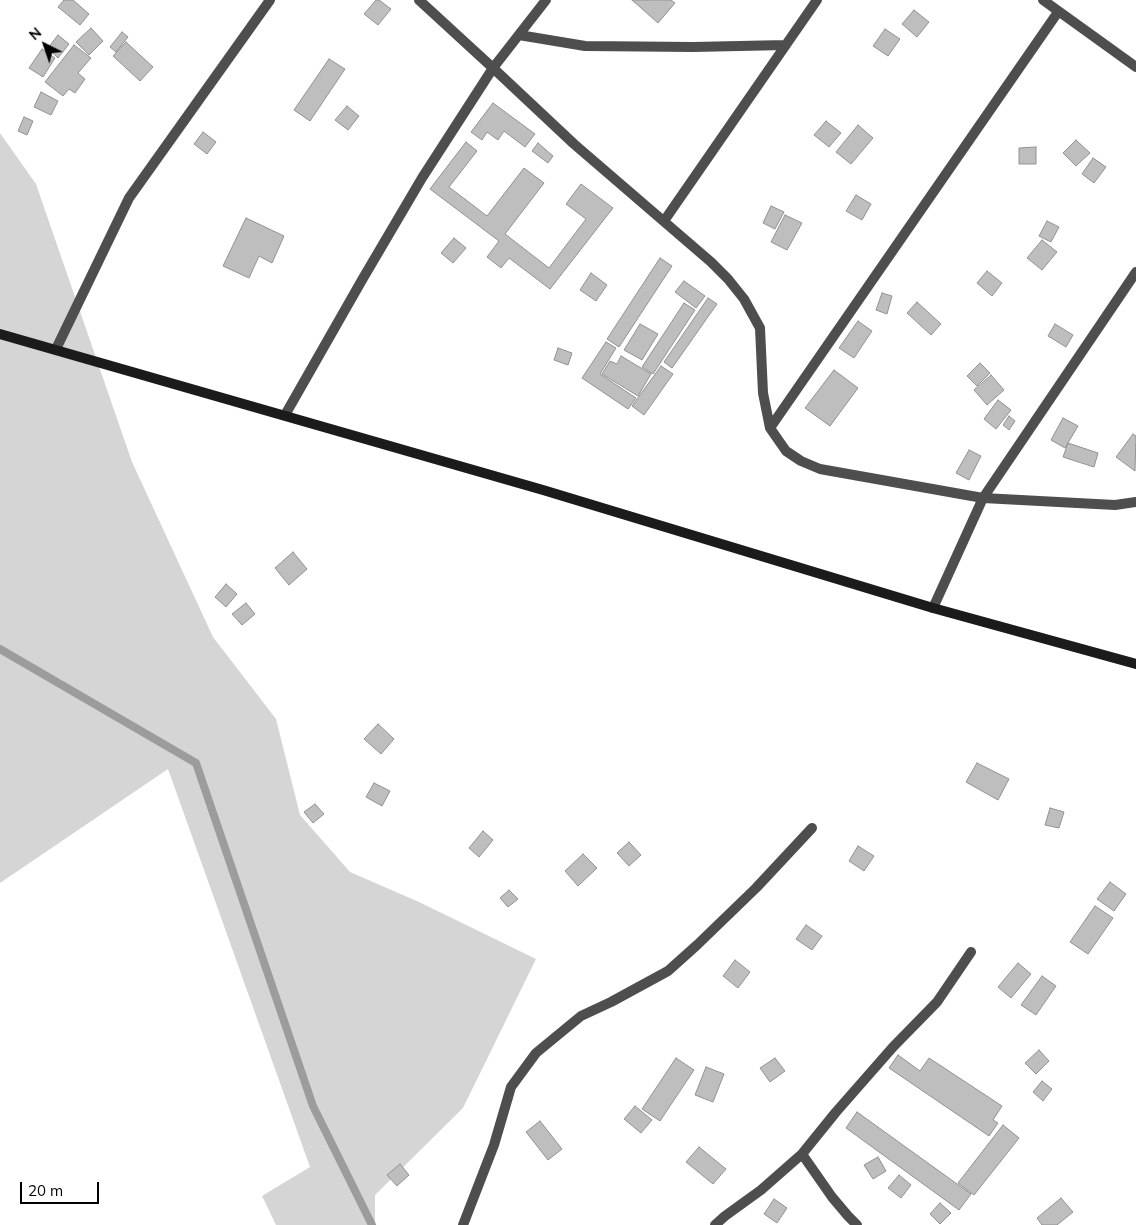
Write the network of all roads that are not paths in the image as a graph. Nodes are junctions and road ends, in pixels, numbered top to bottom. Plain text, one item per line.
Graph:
1 (270, 0) edge
2 (418, 0) edge
3 (546, 0) edge
4 (817, 0) edge
5 (1043, 0) edge
6 (1058, 12) junction
7 (518, 35) junction
8 (786, 45) junction
9 (1136, 67) edge
10 (493, 68) junction
11 (664, 221) junction
12 (1136, 272) edge
13 (0, 334) edge
14 (56, 350) junction
15 (285, 415) junction
16 (770, 428) junction
17 (983, 498) junction
18 (1136, 502) edge
19 (933, 608) junction
20 (1136, 664) edge
21 (812, 828) dead end
22 (971, 952) dead end
23 (802, 1154) junction
24 (463, 1225) edge
25 (715, 1225) edge
26 (857, 1225) edge

1 - 14 street
2 - 10 street
3 - 7 street
4 - 8 street
5 - 6 street
6 - 9 street
6 - 16 street
7 - 8 street
7 - 10 street
8 - 11 street
10 - 11 street
10 - 15 street
11 - 16 street
12 - 17 street
13 - 14 main road
14 - 15 main road
15 - 19 main road
16 - 17 street
17 - 18 street
17 - 19 street
19 - 20 main road
21 - 24 street
22 - 23 street
23 - 25 street
23 - 26 street

